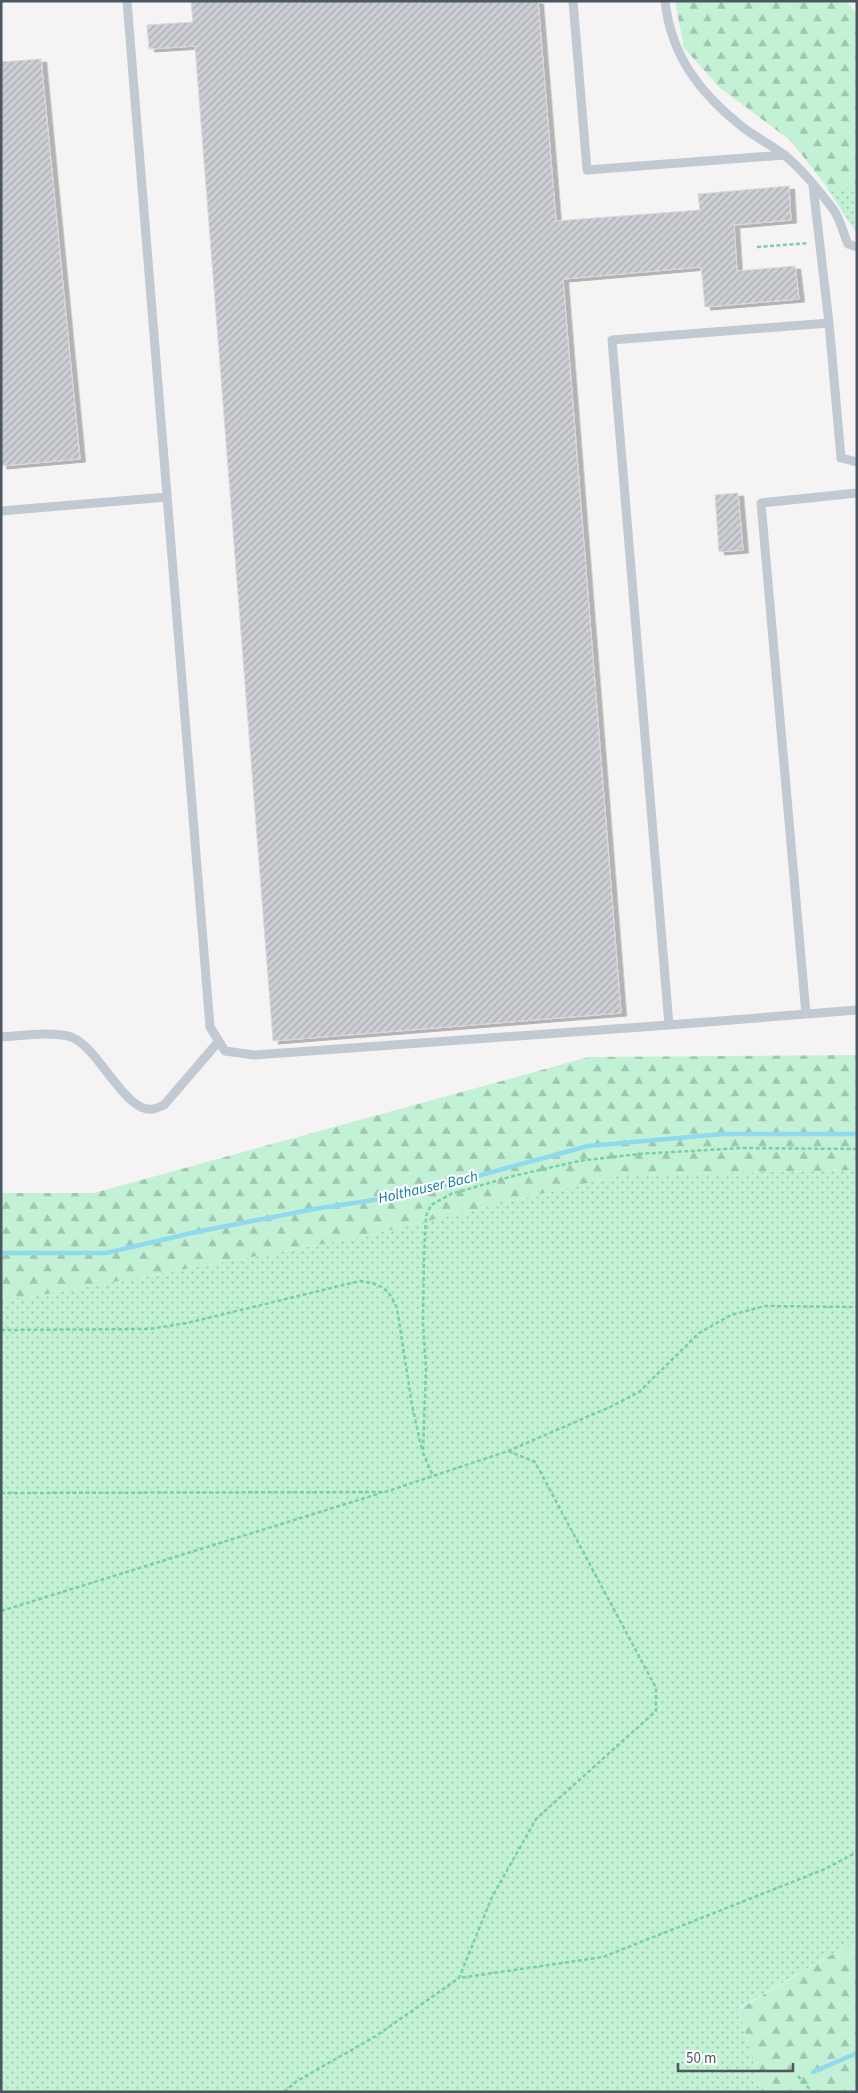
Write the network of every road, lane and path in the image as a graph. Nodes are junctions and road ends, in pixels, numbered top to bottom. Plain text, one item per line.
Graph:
1 (127, 1) edge
2 (573, 1) edge
3 (665, 1) edge
4 (785, 155) junction
5 (813, 186) junction
6 (820, 242) junction
7 (757, 247) dead end
8 (857, 247) edge
9 (829, 323) junction
10 (857, 462) edge
11 (857, 493) edge
12 (167, 497) junction
13 (1, 511) edge
14 (857, 1010) edge
15 (806, 1014) junction
16 (669, 1026) junction
17 (1, 1037) edge
18 (219, 1041) junction
19 (857, 1149) edge
20 (857, 1307) edge
21 (1, 1330) edge
22 (508, 1451) junction
23 (423, 1453) junction
24 (432, 1475) junction
25 (385, 1492) junction
26 (1, 1493) edge
27 (1, 1610) edge
28 (857, 1852) edge
29 (459, 1978) junction
30 (798, 2076) dead end
31 (284, 2092) edge
32 (812, 2092) edge

1 - 12 lane
2 - 4 lane
3 - 4 lane
4 - 5 lane
5 - 6 lane
5 - 8 lane
6 - 7 path
6 - 9 lane
9 - 10 lane
9 - 16 lane
11 - 15 lane
12 - 13 lane
12 - 18 lane
14 - 15 lane
15 - 16 lane
16 - 18 lane
17 - 18 lane
19 - 23 path
20 - 22 path
21 - 23 path
22 - 24 path
22 - 29 path
23 - 24 path
24 - 25 path
25 - 26 path
25 - 27 path
28 - 29 path
29 - 31 path
30 - 32 path

